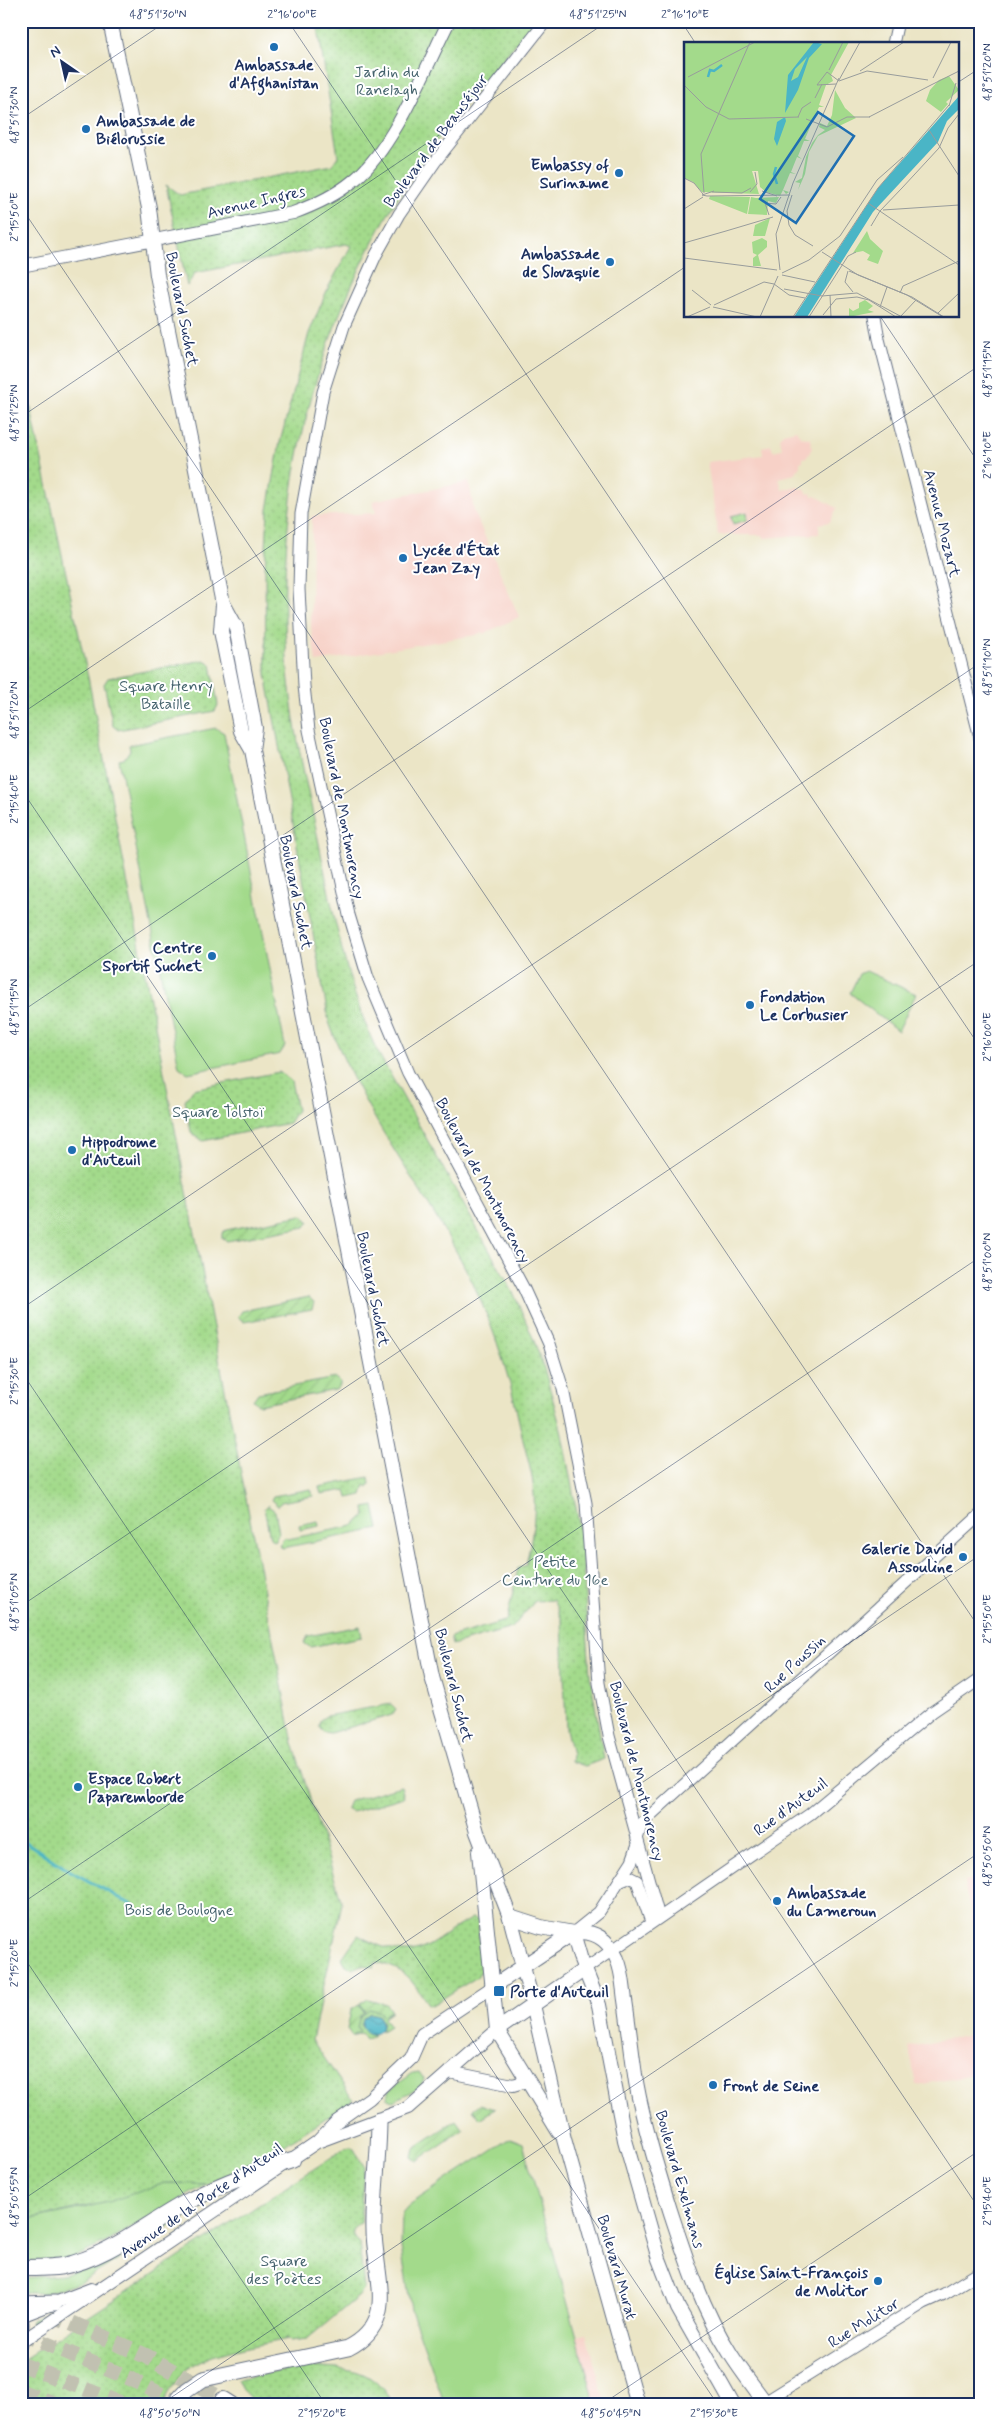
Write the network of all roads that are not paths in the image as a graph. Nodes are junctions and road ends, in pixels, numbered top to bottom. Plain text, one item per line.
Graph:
1 (110, 21) edge
2 (450, 21) edge
3 (546, 21) edge
4 (898, 21) edge
5 (893, 42) edge
6 (153, 240) junction
7 (21, 266) edge
8 (875, 318) edge
9 (310, 457) joint
10 (980, 738) edge
11 (980, 1515) edge
12 (980, 1679) edge
13 (477, 1832) junction
14 (637, 1840) junction
15 (619, 1882) junction
16 (485, 1902) junction
17 (510, 1917) junction
18 (655, 1920) junction
19 (573, 1933) junction
20 (518, 1946) junction
21 (612, 1950) junction
22 (523, 1966) junction
23 (585, 1969) junction
24 (491, 1988) junction
25 (533, 2005) junction
26 (497, 2030) junction
27 (449, 2072) junction
28 (527, 2081) junction
29 (379, 2120) junction
30 (564, 2139) junction
31 (317, 2142) junction
32 (292, 2160) junction
33 (21, 2268) edge
34 (980, 2272) edge
35 (103, 2285) junction
36 (55, 2303) junction
37 (21, 2304) edge
38 (21, 2316) edge
39 (21, 2342) edge
40 (763, 2404) edge
41 (173, 2405) edge
42 (638, 2405) edge
43 (733, 2405) edge

1 - 6 main road, Boulevard Suchet
2 - 6 main road, Avenue Ingres
3 - 9 street, Boulevard de Beauséjour
4 - 5 street
6 - 7 main road, Avenue Ingres
6 - 13 main road, Boulevard Suchet
8 - 10 street, Avenue Mozart
9 - 14 street, Boulevard de Montmorency
11 - 14 street, Rue Poussin
12 - 18 street, Rue d'Auteuil
13 - 16 main road, Boulevard Suchet
13 - 17 main road, Boulevard Suchet
14 - 15 street, Rue Poussin
14 - 18 street, Boulevard de Montmorency
15 - 18 street
15 - 19 street, Rue Poussin
16 - 20 main road
16 - 24 main road, Boulevard Suchet
17 - 19 main road
17 - 20 main road, Boulevard Suchet
18 - 21 street, Rue d'Auteuil
19 - 21 main road
19 - 22 main road
19 - 23 main road
20 - 22 main road, Boulevard Suchet
21 - 23 street, Rue d'Auteuil
21 - 40 main road, Boulevard Exelmans
22 - 24 main road
22 - 25 main road, Boulevard Suchet
23 - 25 main road
23 - 43 main road
24 - 26 main road, Boulevard Suchet
24 - 31 main road, Avenue de la Porte d'Auteuil
25 - 26 main road
25 - 30 main road, Boulevard Murat
26 - 27 main road, Avenue de la Porte d'Auteuil
26 - 28 main road, Boulevard Murat
27 - 28 main road
27 - 29 main road, Avenue de la Porte d'Auteuil
28 - 30 main road, Boulevard Murat
29 - 31 main road, Avenue de la Porte d'Auteuil
29 - 41 highway
30 - 42 main road, Boulevard Murat
31 - 32 main road, Avenue de la Porte d'Auteuil
32 - 33 highway
32 - 35 main road, Avenue de la Porte d'Auteuil
34 - 40 street, Rue Molitor
35 - 36 main road, Avenue de la Porte d'Auteuil
35 - 39 main road, Avenue de la Porte d'Auteuil
36 - 37 highway
36 - 38 main road, Avenue de la Porte d'Auteuil

